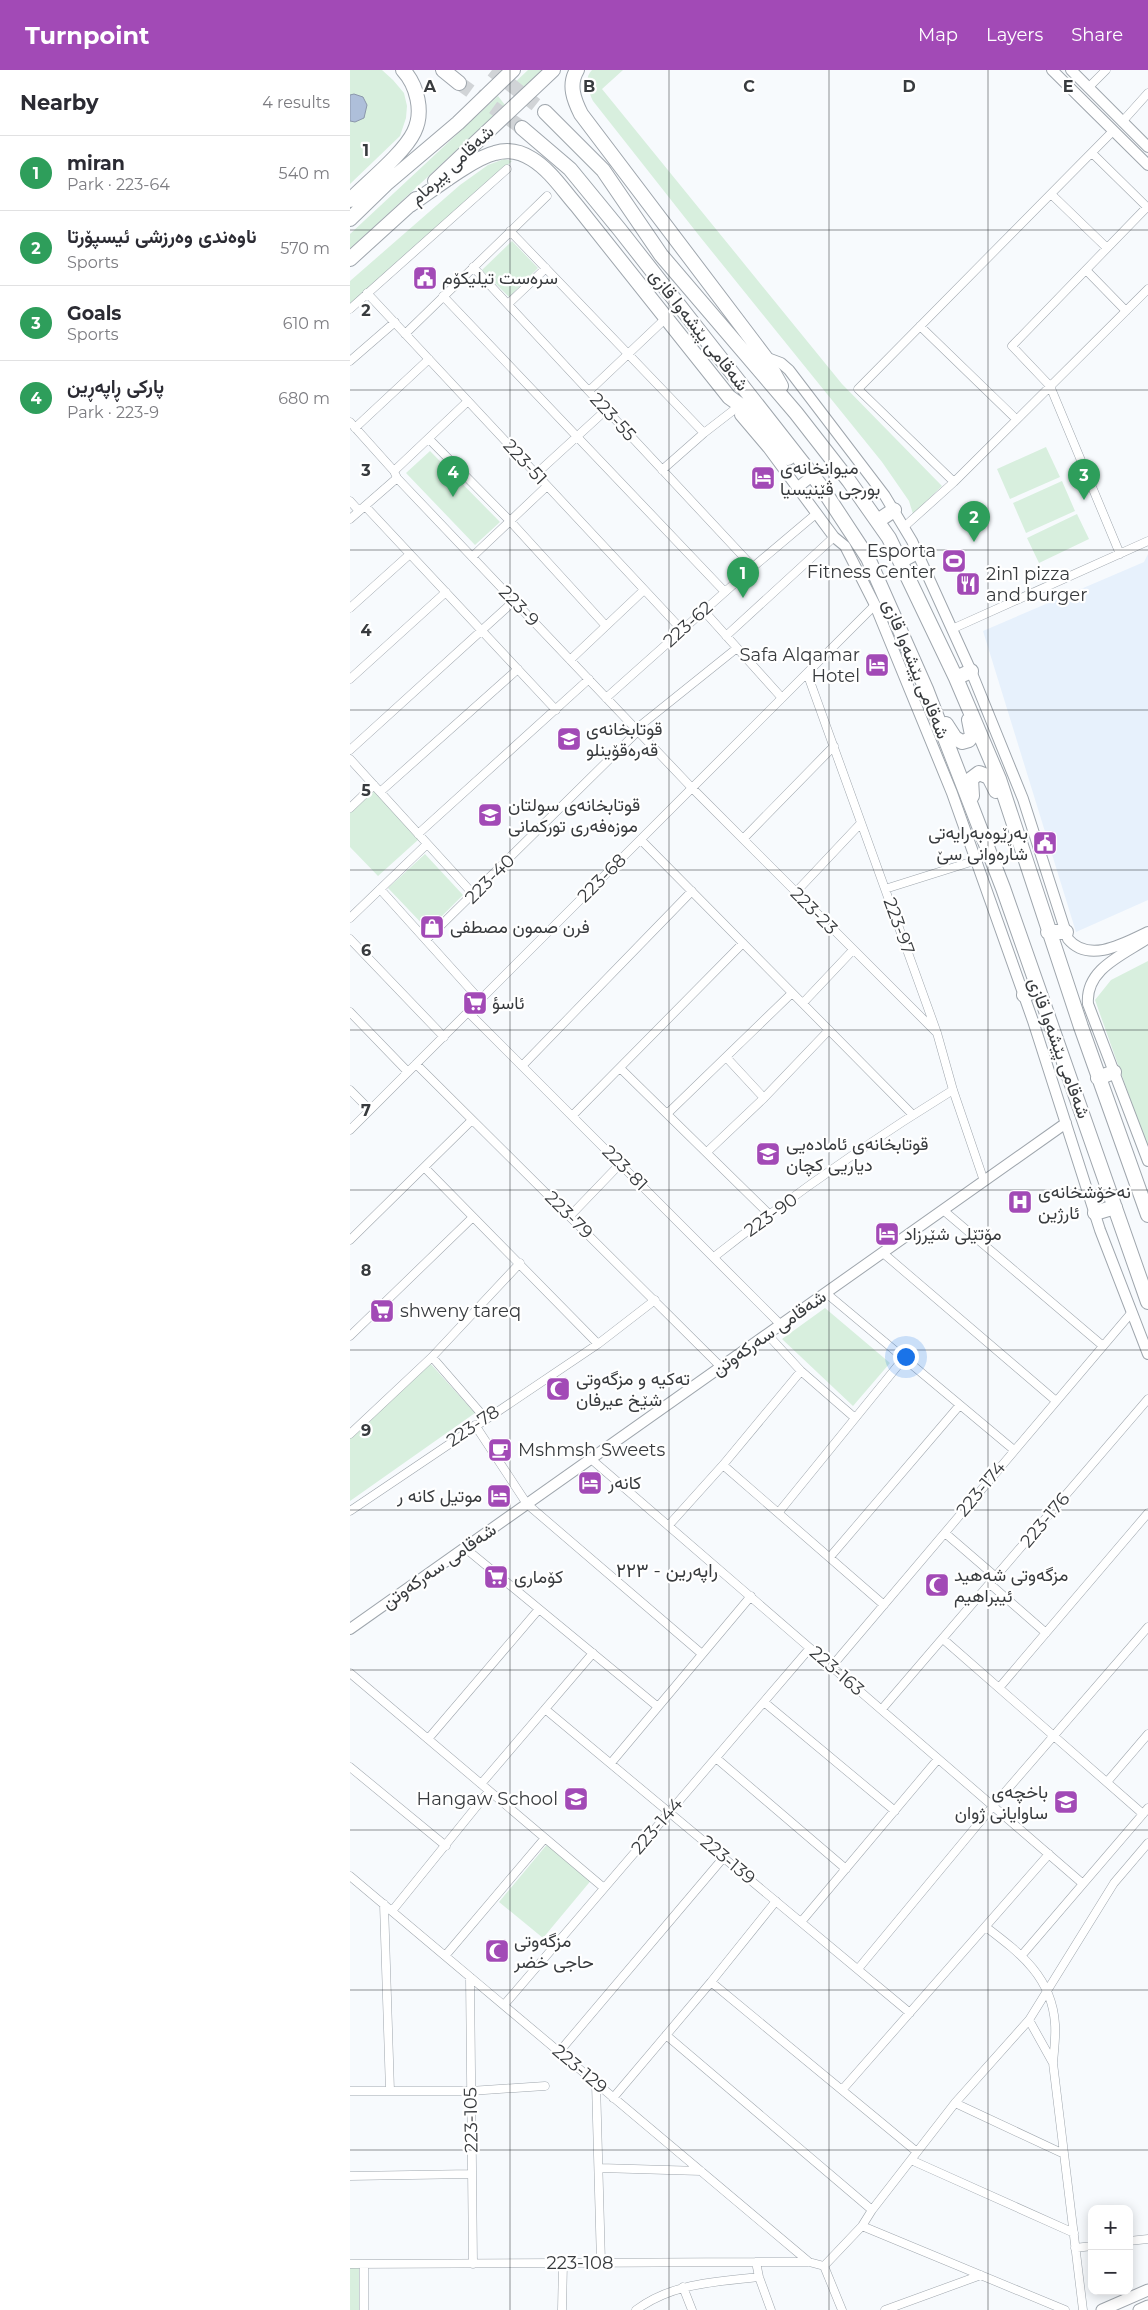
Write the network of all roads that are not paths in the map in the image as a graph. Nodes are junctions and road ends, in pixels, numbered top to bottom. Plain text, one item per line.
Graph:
1 (403, 70) edge
2 (443, 70) edge
3 (513, 70) edge
4 (553, 70) edge
5 (577, 70) edge
6 (1052, 70) edge
7 (1071, 70) edge
8 (1106, 70) edge
9 (458, 82) tunnel mouth
10 (1088, 88) junction
11 (1148, 93) edge
12 (545, 112) tunnel mouth
13 (1122, 122) junction
14 (522, 128) tunnel mouth
15 (1113, 131) junction
16 (1148, 148) edge
17 (1092, 153) junction
18 (1148, 165) edge
19 (507, 169) dead end
20 (1051, 194) junction
21 (547, 196) dead end
22 (350, 200) edge
23 (410, 205) junction
24 (350, 219) edge
25 (510, 231) junction
26 (1107, 248) junction
27 (350, 259) edge
28 (473, 267) junction
29 (546, 268) junction
30 (1086, 270) junction
31 (1148, 290) edge
32 (367, 293) junction
33 (443, 296) junction
34 (508, 304) junction
35 (350, 309) edge
36 (1126, 311) junction
37 (665, 318) junction
38 (395, 322) junction
39 (920, 326) junction
40 (405, 334) junction
41 (628, 354) junction
42 (765, 357) junction
43 (429, 359) junction
44 (350, 361) edge
45 (1050, 386) junction
46 (589, 391) junction
47 (468, 401) junction
48 (732, 403) junction
49 (606, 410) junction
50 (796, 413) junction
51 (1016, 419) junction
52 (353, 425) edge
53 (704, 433) junction
54 (577, 437) junction
55 (429, 438) junction
56 (662, 470) junction
57 (396, 474) junction
58 (536, 474) junction
59 (954, 482) junction
60 (808, 485) junction
61 (548, 486) junction
62 (350, 501) edge
63 (362, 509) junction
64 (894, 510) junction
65 (818, 514) junction
66 (350, 519) edge
67 (879, 520) junction
68 (511, 522) junction
69 (904, 527) junction
70 (834, 537) junction
71 (1148, 541) edge
72 (917, 552) junction
73 (410, 554) junction
74 (1120, 554) junction
75 (472, 557) junction
76 (901, 562) junction
77 (752, 567) junction
78 (644, 590) junction
79 (446, 592) junction
80 (724, 592) junction
81 (514, 601) junction
82 (875, 605) junction
83 (350, 608) edge
84 (704, 611) junction
85 (606, 626) junction
86 (952, 629) junction
87 (682, 630) junction
88 (483, 631) junction
89 (726, 636) junction
90 (737, 648) junction
91 (570, 660) junction
92 (518, 669) junction
93 (971, 671) junction
94 (807, 673) junction
95 (588, 679) junction
96 (350, 680) edge
97 (958, 685) junction
98 (926, 689) junction
99 (606, 698) junction
100 (782, 698) junction
101 (556, 710) junction
102 (637, 730) junction
103 (834, 746) junction
104 (350, 750) edge
105 (350, 759) edge
106 (374, 785) junction
107 (692, 788) junction
108 (380, 792) junction
109 (350, 808) edge
110 (862, 823) junction
111 (982, 833) junction
112 (418, 834) junction
113 (1019, 836) junction
114 (743, 839) junction
115 (640, 840) junction
116 (427, 844) junction
117 (977, 860) junction
118 (380, 889) junction
119 (886, 889) junction
120 (692, 891) junction
121 (796, 892) junction
122 (474, 895) junction
123 (350, 918) edge
124 (1048, 932) junction
125 (1066, 932) junction
126 (1148, 932) edge
127 (1148, 938) edge
128 (350, 939) edge
129 (426, 940) junction
130 (743, 943) junction
131 (853, 950) junction
132 (1038, 990) junction
133 (792, 993) junction
134 (1024, 995) junction
135 (480, 1000) junction
136 (803, 1003) junction
137 (350, 1012) edge
138 (468, 1012) junction
139 (829, 1030) junction
140 (938, 1033) junction
141 (444, 1036) junction
142 (726, 1057) junction
143 (416, 1064) junction
144 (522, 1066) junction
145 (620, 1068) junction
146 (408, 1072) junction
147 (1114, 1072) junction
148 (1098, 1078) junction
149 (350, 1090) edge
150 (953, 1090) junction
151 (764, 1098) junction
152 (370, 1110) junction
153 (667, 1114) junction
154 (914, 1115) junction
155 (572, 1116) junction
156 (472, 1120) junction
157 (1066, 1123) junction
158 (350, 1130) edge
159 (707, 1152) junction
160 (1148, 1161) edge
161 (620, 1164) junction
162 (425, 1168) junction
163 (984, 1181) junction
164 (1115, 1207) junction
165 (943, 1210) junction
166 (1095, 1213) junction
167 (769, 1214) junction
168 (1148, 1215) edge
169 (570, 1216) junction
170 (473, 1217) junction
171 (350, 1240) edge
172 (883, 1252) junction
173 (714, 1258) junction
174 (520, 1264) junction
175 (826, 1293) junction
176 (655, 1300) junction
177 (1148, 1302) edge
178 (1132, 1312) junction
179 (781, 1325) junction
180 (767, 1334) junction
181 (350, 1336) edge
182 (598, 1344) junction
183 (1103, 1346) junction
184 (1148, 1354) edge
185 (432, 1357) junction
186 (904, 1358) junction
187 (721, 1367) junction
188 (801, 1371) junction
189 (1148, 1399) edge
190 (1056, 1401) junction
191 (959, 1406) junction
192 (485, 1418) junction
193 (856, 1418) junction
194 (475, 1425) junction
195 (350, 1434) edge
196 (1014, 1450) junction
197 (591, 1459) junction
198 (723, 1465) junction
199 (527, 1504) junction
200 (350, 1511) edge
201 (779, 1512) junction
202 (1148, 1513) edge
203 (669, 1525) junction
204 (945, 1533) junction
205 (464, 1548) junction
206 (830, 1557) junction
207 (996, 1577) junction
208 (990, 1584) junction
209 (751, 1596) junction
210 (884, 1605) junction
211 (539, 1609) junction
212 (1148, 1627) edge
213 (350, 1629) edge
214 (1046, 1633) junction
215 (943, 1639) junction
216 (810, 1648) junction
217 (592, 1653) junction
218 (702, 1654) junction
219 (832, 1666) junction
220 (350, 1673) edge
221 (999, 1688) junction
222 (764, 1702) junction
223 (658, 1707) junction
224 (545, 1709) junction
225 (882, 1709) junction
226 (1148, 1734) edge
227 (1054, 1736) junction
228 (428, 1739) junction
229 (716, 1758) junction
230 (938, 1759) junction
231 (611, 1763) junction
232 (350, 1767) edge
233 (1107, 1782) junction
234 (481, 1784) junction
235 (489, 1791) junction
236 (993, 1806) junction
237 (895, 1811) junction
238 (1145, 1811) edge
239 (670, 1812) junction
240 (545, 1838) junction
241 (1148, 1842) edge
242 (446, 1846) junction
243 (1049, 1854) junction
244 (724, 1857) junction
245 (846, 1869) junction
246 (350, 1876) edge
247 (1082, 1883) junction
248 (604, 1888) junction
249 (776, 1901) junction
250 (384, 1904) junction
251 (392, 1911) junction
252 (801, 1922) junction
253 (986, 1927) junction
254 (1022, 1955) junction
255 (445, 1956) junction
256 (858, 1969) junction
257 (470, 1977) junction
258 (712, 1982) junction
259 (1049, 1991) junction
260 (504, 2005) junction
261 (910, 2012) junction
262 (1029, 2020) junction
263 (666, 2035) junction
264 (559, 2052) junction
265 (1053, 2063) junction
266 (596, 2083) junction
267 (544, 2086) dead end
268 (842, 2090) junction
269 (390, 2091) junction
270 (470, 2091) junction
271 (350, 2092) edge
272 (613, 2098) junction
273 (955, 2103) junction
274 (917, 2152) junction
275 (1064, 2154) junction
276 (911, 2160) junction
277 (600, 2168) junction
278 (701, 2171) junction
279 (472, 2174) junction
280 (350, 2176) edge
281 (872, 2210) junction
282 (862, 2226) junction
283 (1074, 2233) junction
284 (1148, 2239) edge
285 (1133, 2241) edge
286 (1088, 2246) edge
287 (1075, 2248) junction
288 (756, 2262) junction
289 (809, 2262) junction
290 (563, 2263) junction
291 (601, 2263) junction
292 (350, 2264) edge
293 (364, 2264) junction
294 (473, 2264) junction
295 (824, 2266) junction
296 (981, 2275) junction
297 (759, 2278) junction
298 (683, 2287) junction
299 (1148, 2290) edge
300 (1148, 2306) edge
301 (364, 2310) edge
302 (562, 2310) edge
303 (636, 2310) edge
304 (692, 2310) edge
305 (771, 2310) edge
306 (842, 2310) edge
307 (885, 2310) edge
308 (1065, 2310) edge
309 (1083, 2310) edge
310 (1102, 2310) edge
311 (1139, 2310) edge

1 - 22 highway
2 - 9 highway
3 - 24 highway, شەقامی پیرمام
4 - 23 highway, شەقامی پیرمام
5 - 42 highway
6 - 15 street
7 - 10 street
8 - 10 street
10 - 13 street
11 - 13 street
12 - 50 highway, شەقامی پێشەوا قازی
13 - 16 street
14 - 60 highway, شەقامی پێشەوا قازی
15 - 17 street
15 - 18 street
17 - 20 street
17 - 26 street
19 - 32 street
20 - 26 street
20 - 39 street
21 - 25 street
23 - 27 highway, شەقامی پیرمام
23 - 37 highway
25 - 28 street
25 - 29 street
26 - 30 street
28 - 33 street
28 - 34 street, 223-55
29 - 34 street
29 - 41 street
30 - 36 street
30 - 45 street
31 - 36 street
32 - 35 street
32 - 38 street, 223-51
33 - 40 street
33 - 54 street
34 - 46 street, 223-55
36 - 45 street
37 - 41 street
37 - 48 highway
38 - 40 street, 223-51
38 - 44 street
39 - 51 street
39 - 59 street
40 - 43 street, 223-51
41 - 46 street
41 - 53 street
42 - 50 highway
42 - 64 street
43 - 47 street, 223-51
43 - 52 street
45 - 51 street
45 - 74 street
46 - 49 street, 223-55
47 - 55 street
47 - 58 street, 223-51
48 - 53 street
48 - 60 highway
49 - 54 street
49 - 56 street, 223-55
50 - 67 highway, شەقامی پێشەوا قازی
51 - 59 street
52 - 57 street, 223-9
53 - 56 street
54 - 58 street
54 - 80 street
55 - 57 street
55 - 68 street
56 - 77 street, 223-55
57 - 63 street
57 - 75 street, 223-9
58 - 61 street, 223-51
59 - 69 street
60 - 65 street
60 - 98 highway, شەقامی پێشەوا قازی
61 - 68 street
61 - 78 street, 223-51
62 - 63 street
63 - 66 street
63 - 73 street
64 - 67 highway
64 - 69 street
65 - 70 street
65 - 77 street, 223-62
67 - 76 highway, شەقامی پێشەوا قازی
68 - 75 street
68 - 85 street
69 - 72 street
70 - 82 street
70 - 89 street
71 - 74 street
72 - 76 highway
72 - 86 street
73 - 79 street
73 - 83 street
74 - 86 street
75 - 81 street, 223-9
76 - 97 highway, شەقامی پێشەوا قازی
77 - 80 street, 223-62
78 - 85 street
78 - 87 street, 223-51
79 - 88 street
79 - 96 street
80 - 84 street, 223-62
81 - 88 street
81 - 91 street, 223-9
82 - 94 street, 223-68
82 - 117 street
84 - 87 street, 223-62
84 - 89 street
85 - 91 street
86 - 93 street
87 - 99 street, 223-62
88 - 92 street
88 - 104 street
89 - 90 street
90 - 100 street
90 - 102 street, 223-40
91 - 95 street, 223-9
92 - 101 street
92 - 108 street
93 - 97 highway
93 - 125 street
94 - 100 street, 223-68
94 - 103 street, 223-97
95 - 99 street, 223-9
95 - 101 street
97 - 98 highway
97 - 113 highway, شەقامی پێشەوا قازی
98 - 111 highway, شەقامی پێشەوا قازی
99 - 102 street, 223-9
100 - 107 street, 223-68
101 - 112 street
102 - 107 street, 223-9
102 - 122 street, 223-40
103 - 110 street, 223-97
103 - 114 street
105 - 106 street
106 - 108 street
106 - 109 street
107 - 114 street, 223-23
107 - 115 street, 223-68
108 - 112 street
110 - 119 street, 223-97
110 - 121 street
111 - 113 highway
111 - 132 highway, شەقامی پێشەوا قازی
112 - 116 street
113 - 124 highway, شەقامی پێشەوا قازی
114 - 121 street, 223-23
115 - 120 street
115 - 135 street, 223-68
116 - 118 street
116 - 122 street
117 - 119 street
117 - 134 street
118 - 123 street
118 - 129 street
119 - 140 street, 223-97
120 - 130 street
120 - 144 street
121 - 131 street, 223-23
122 - 129 street, 223-40
124 - 125 highway
124 - 148 highway, شەقامی پێشەوا قازی
125 - 126 street
127 - 147 street
128 - 141 street
129 - 135 street
130 - 133 street
130 - 145 street
131 - 136 street
131 - 140 street, 223-23
132 - 134 highway
132 - 164 highway, شەقامی پێشەوا قازی
133 - 136 street
133 - 142 street
134 - 157 street
135 - 138 street, 223-68
136 - 139 street
137 - 146 street
138 - 141 street, 223-68
138 - 144 street, 223-81
139 - 151 street
139 - 154 street
140 - 150 street, 223-97
141 - 143 street, 223-68
142 - 151 street
142 - 153 street
143 - 146 street, 223-68
143 - 156 street, 223-79
144 - 155 street, 223-81
145 - 153 street
145 - 155 street
146 - 152 street, 223-68
147 - 148 highway
147 - 160 street
148 - 168 highway, شەقامی پێشەوا قازی
149 - 152 street
150 - 154 street, 223-90
150 - 163 street, 223-97
151 - 159 street
152 - 158 street, 223-68
153 - 159 street
154 - 167 street, 223-90
155 - 161 street, 223-81
156 - 162 street
156 - 169 street, 223-79
157 - 163 street, شەقامی سەرکەوتن
157 - 166 street
159 - 167 street
161 - 169 street
161 - 173 street, 223-81
162 - 170 street
162 - 171 street
163 - 165 street, شەقامی سەرکەوتن
164 - 166 highway
164 - 177 highway, شەقامی پێشەوا قازی
165 - 172 street, شەقامی سەرکەوتن
165 - 183 street
166 - 178 street
167 - 173 street, 223-90
169 - 176 street, 223-79
170 - 174 street
170 - 181 street
172 - 175 street, شەقامی سەرکەوتن
172 - 190 street
173 - 179 street, 223-81
174 - 182 street
174 - 185 street
175 - 179 street, شەقامی سەرکەوتن
175 - 186 street
176 - 182 street, 223-78
176 - 187 street, 223-79
178 - 183 street, 223-174
178 - 184 street
179 - 180 street, شەقامی سەرکەوتن
180 - 187 street, شەقامی سەرکەوتن
180 - 188 street
182 - 192 street, 223-78
183 - 190 street, 223-174
185 - 192 street
185 - 195 street
186 - 191 street
186 - 193 street
187 - 197 street, شەقامی سەرکەوتن
188 - 193 street
188 - 198 street
189 - 207 street, 223-176
190 - 196 street, 223-174
191 - 196 street
191 - 206 street
192 - 194 street, 223-78
193 - 201 street
194 - 199 street
194 - 200 street, 223-78
196 - 204 street, 223-174
197 - 199 street, شەقامی سەرکەوتن
197 - 203 street, 223-163
198 - 201 street
198 - 203 street
199 - 205 street, شەقامی سەرکەوتن
199 - 218 street
201 - 206 street
202 - 214 street
203 - 209 street, 223-163
204 - 207 street
204 - 210 street, 223-174
205 - 211 street
205 - 213 street, شەقامی سەرکەوتن
206 - 210 street
207 - 208 street, 223-176
208 - 214 street
208 - 215 street, 223-176
209 - 216 street, 223-163
209 - 218 street
210 - 219 street, 223-174
211 - 217 street
211 - 228 street
212 - 227 street
214 - 221 street
215 - 221 street
215 - 225 street, 223-176
216 - 219 street, 223-163
216 - 222 street, 223-144
217 - 223 street
217 - 224 street
218 - 223 street
219 - 225 street, 223-163
220 - 228 street
221 - 227 street
222 - 229 street, 223-144
222 - 237 street
223 - 231 street
224 - 231 street, 223-139
224 - 234 street
225 - 230 street, 223-163
226 - 233 street
227 - 233 street
227 - 236 street
228 - 234 street
229 - 239 street, 223-144
229 - 245 street
230 - 236 street, 223-163
230 - 237 street
231 - 239 street, 223-139
232 - 242 street
233 - 238 street
234 - 235 street
235 - 240 street
235 - 242 street
236 - 243 street, 223-163
236 - 256 street
237 - 245 street
238 - 247 street
239 - 244 street, 223-139
239 - 248 street, 223-144
240 - 248 street
240 - 255 street
241 - 259 street
242 - 251 street
243 - 247 street, 223-163
243 - 253 street
244 - 249 street, 223-139
244 - 264 street
245 - 252 street
246 - 250 street, 223-129
247 - 254 street
248 - 260 street, 223-144
249 - 252 street, 223-139
249 - 258 street
250 - 251 street, 223-129
250 - 269 street
251 - 255 street, 223-129
252 - 256 street, 223-139
253 - 254 street
253 - 261 street
254 - 259 street
255 - 257 street, 223-129
256 - 261 street, 223-139
257 - 260 street, 223-129
257 - 270 street, 223-105
258 - 263 street
258 - 268 street
259 - 262 street
259 - 265 street
260 - 264 street, 223-129
261 - 268 street
262 - 265 street
262 - 273 street
263 - 272 street
263 - 281 street
264 - 266 street, 223-129
265 - 275 street
266 - 272 street, 223-129
266 - 277 street
267 - 270 street
268 - 274 street
269 - 270 street
269 - 271 street
270 - 279 street, 223-105
272 - 278 street, 223-129
273 - 274 street
273 - 275 street
274 - 276 street
275 - 283 street
276 - 281 street
276 - 283 street
277 - 278 street
277 - 291 street
278 - 289 street, 223-129
279 - 280 street
279 - 294 street, 223-105
281 - 282 street
282 - 295 street
282 - 296 street
283 - 287 street
284 - 285 street
286 - 287 street
287 - 309 street
288 - 289 street, 223-108
288 - 291 street, 223-108
288 - 297 street
289 - 295 street
290 - 291 street, 223-108
290 - 294 street, 223-108
290 - 302 street
292 - 293 street, 223-108
293 - 294 street, 223-108
293 - 301 street
295 - 306 street
296 - 307 street
296 - 308 street
297 - 298 street
297 - 305 street
298 - 303 street
298 - 304 street
299 - 310 main road
300 - 311 main road

